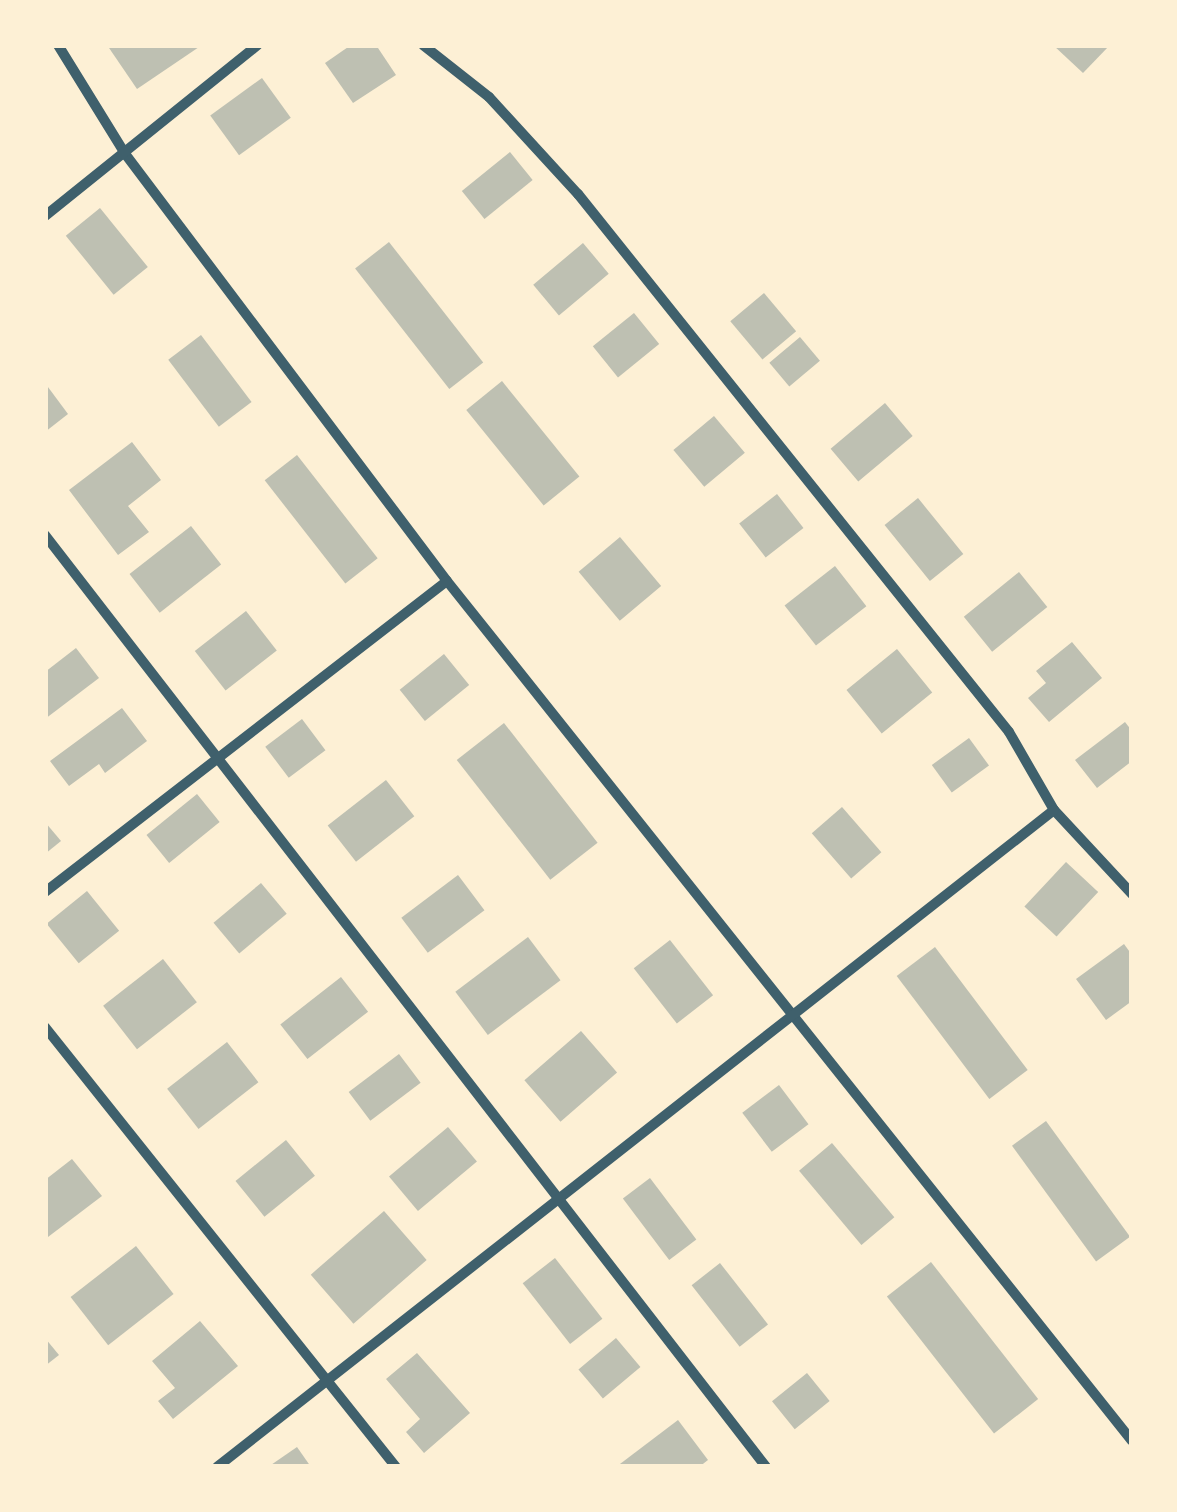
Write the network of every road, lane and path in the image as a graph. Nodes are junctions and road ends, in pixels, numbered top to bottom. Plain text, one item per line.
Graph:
1 (58, 45) edge
2 (258, 45) edge
3 (424, 45) edge
4 (126, 155) junction
5 (45, 216) edge
6 (45, 535) edge
7 (447, 581) junction
8 (222, 760) junction
9 (1054, 810) junction
10 (45, 892) edge
11 (1132, 894) edge
12 (792, 1015) junction
13 (45, 1028) edge
14 (562, 1196) junction
15 (329, 1383) junction
16 (1132, 1441) edge
17 (217, 1467) edge
18 (396, 1467) edge
19 (766, 1467) edge

1 - 4 street
2 - 4 street
3 - 9 street
4 - 5 street
4 - 7 street
6 - 8 street
7 - 8 street
7 - 12 street
8 - 10 street
8 - 14 street
9 - 11 street
9 - 12 street
12 - 14 street
12 - 16 street
13 - 15 street
14 - 15 street
14 - 19 street
15 - 17 street
15 - 18 street

